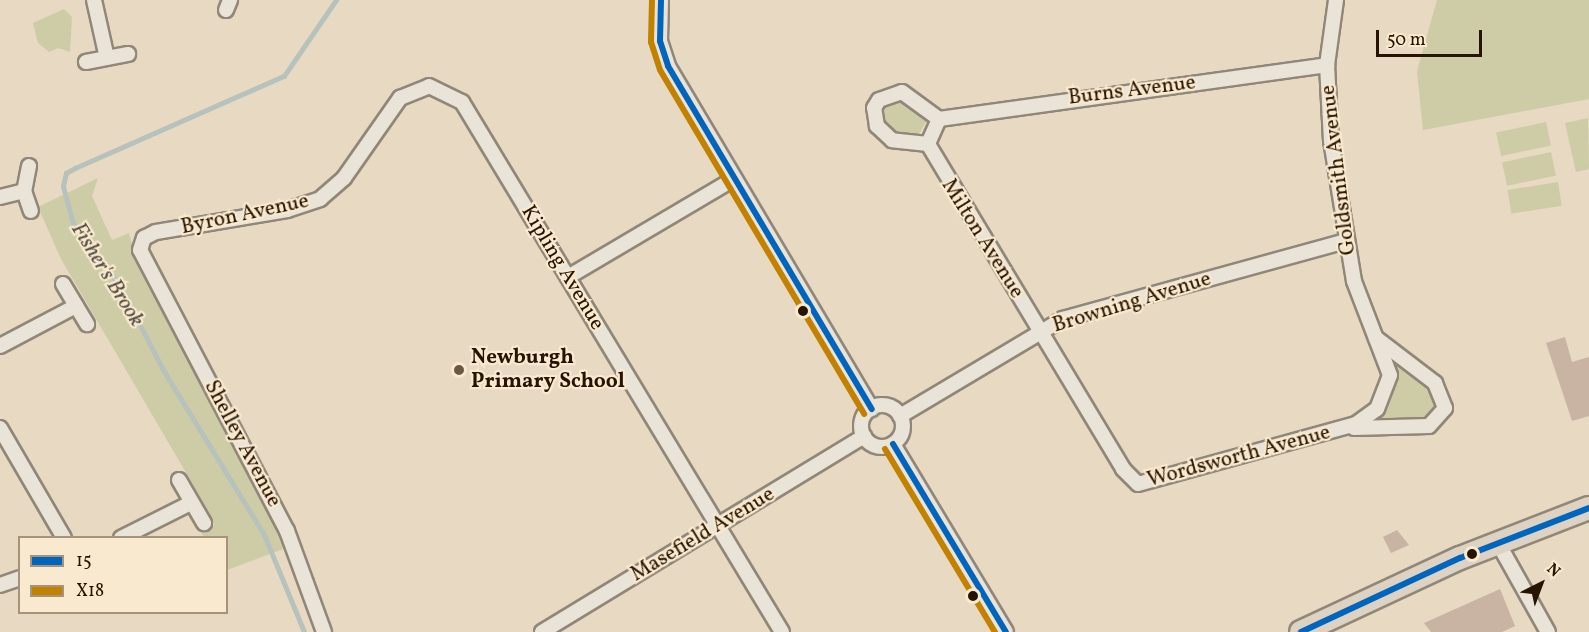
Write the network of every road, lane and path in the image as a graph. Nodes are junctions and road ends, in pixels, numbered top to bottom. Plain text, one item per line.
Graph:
1 (94, 0) edge
2 (661, 0) edge
3 (1336, 0) edge
4 (128, 54) dead end
5 (107, 58) junction
6 (86, 62) dead end
7 (1327, 65) junction
8 (462, 102) joint
9 (939, 119) junction
10 (928, 144) junction
11 (29, 166) dead end
12 (734, 179) junction
13 (24, 191) junction
14 (0, 197) edge
15 (31, 212) dead end
16 (1346, 241) junction
17 (144, 264) joint
18 (568, 277) junction
19 (63, 284) dead end
20 (76, 306) junction
21 (87, 324) dead end
22 (1040, 332) junction
23 (1375, 337) junction
24 (0, 346) edge
25 (1383, 399) joint
26 (872, 409) junction
27 (900, 416) junction
28 (0, 429) edge
29 (1341, 429) junction
30 (864, 436) junction
31 (893, 444) junction
32 (179, 480) dead end
33 (191, 503) junction
34 (1589, 508) edge
35 (204, 523) dead end
36 (718, 526) junction
37 (63, 536) edge
38 (123, 536) edge
39 (1498, 543) junction
40 (18, 579) edge
41 (0, 585) edge
42 (324, 632) edge
43 (542, 632) edge
44 (782, 632) edge
45 (1006, 632) edge
46 (1301, 632) edge
47 (1548, 632) edge

1 - 5 street
2 - 12 street
3 - 7 street, Goldsmith Avenue
4 - 5 street
5 - 6 street
7 - 9 street, Burns Avenue
7 - 16 street, Goldsmith Avenue
8 - 17 street, Byron Avenue
8 - 18 street, Kipling Avenue
9 - 10 street
9 - 10 street
10 - 22 street, Milton Avenue
11 - 13 street
12 - 18 street
12 - 26 street
13 - 14 street
13 - 15 street
16 - 22 street, Browning Avenue
16 - 23 street, Goldsmith Avenue
17 - 42 street, Shelley Avenue
18 - 36 street, Kipling Avenue
19 - 20 street
20 - 21 street
20 - 24 street
22 - 27 street, Browning Avenue
22 - 29 street, Wordsworth Avenue
23 - 25 street, Goldsmith Avenue
23 - 29 street, Wordsworth Avenue
25 - 29 street, Wordsworth Avenue
26 - 27 street
26 - 30 street
27 - 31 street
28 - 37 street
30 - 31 street
30 - 36 street, Masefield Avenue
31 - 45 street
32 - 33 street
33 - 35 street
33 - 38 street
34 - 39 main road
36 - 43 street, Masefield Avenue
36 - 44 street, Kipling Avenue
39 - 46 main road
39 - 47 street
40 - 41 street

